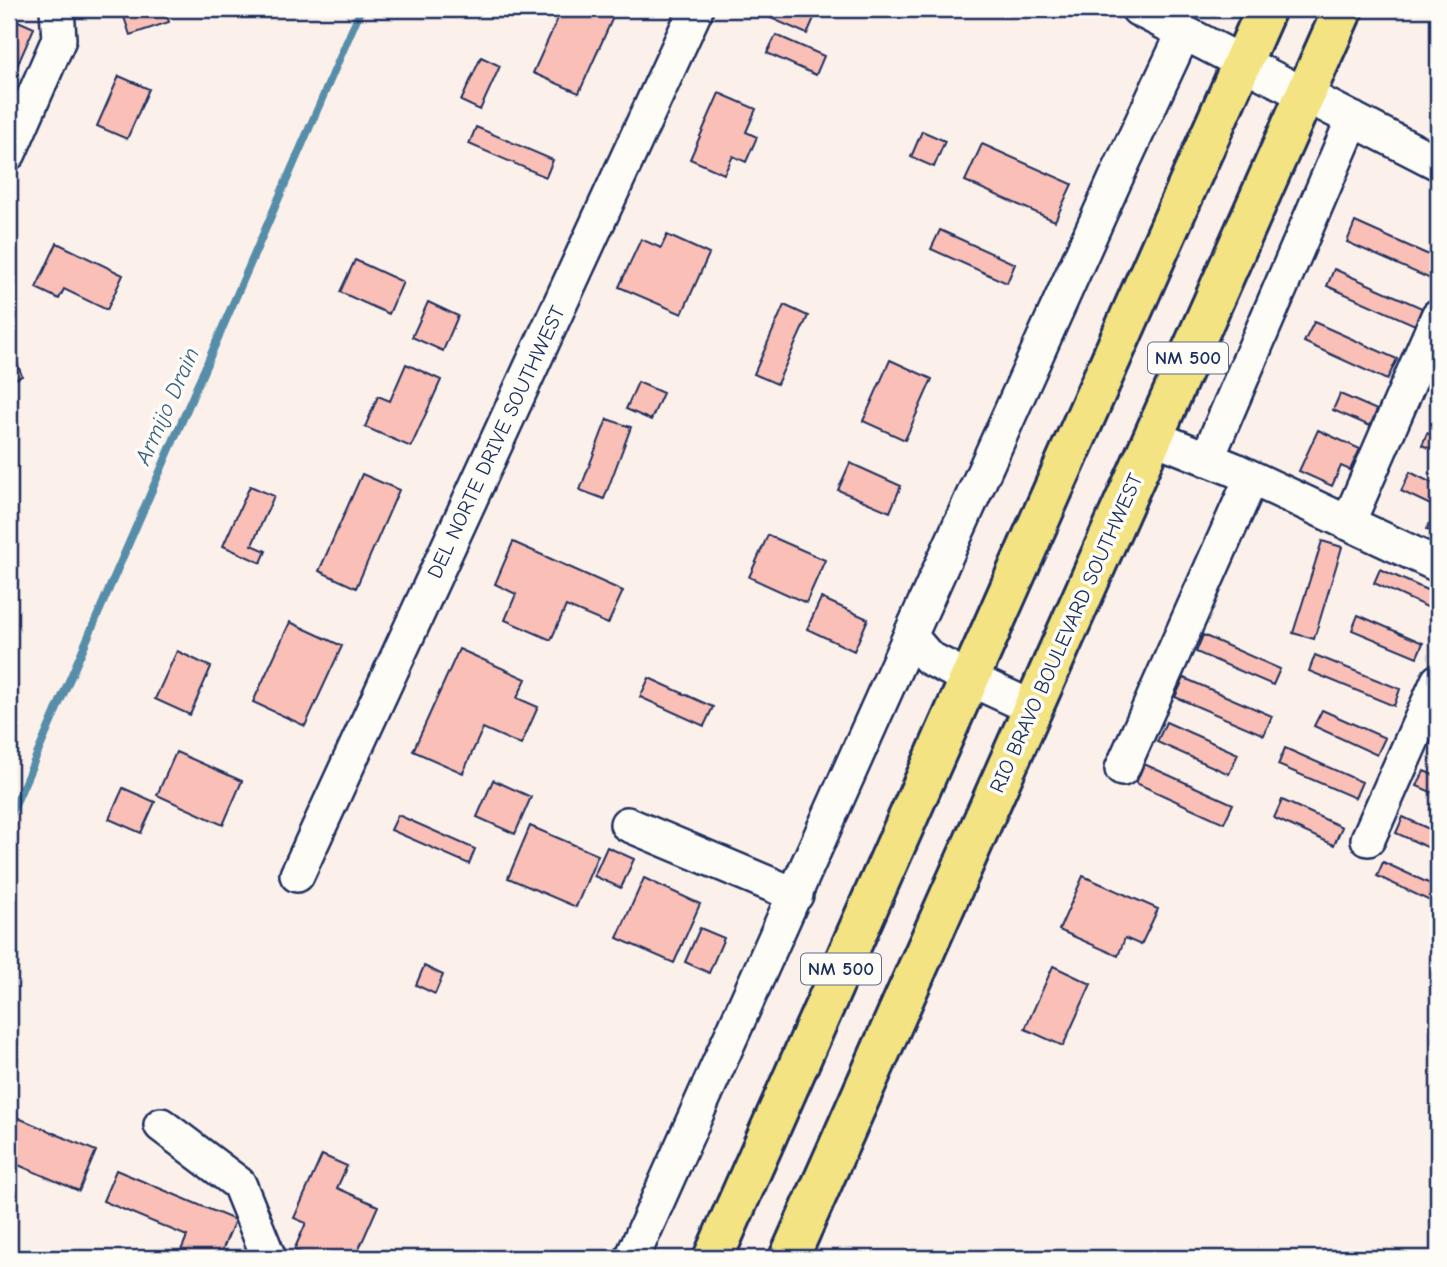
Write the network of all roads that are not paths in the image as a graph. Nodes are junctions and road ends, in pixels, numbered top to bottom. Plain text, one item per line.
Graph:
1 (57, 9) edge
2 (695, 9) edge
3 (1138, 9) edge
4 (1266, 9) edge
5 (1343, 9) edge
6 (1184, 32) junction
7 (1242, 62) junction
8 (1305, 94) junction
9 (1353, 119) junction
10 (9, 153) edge
11 (1438, 163) edge
12 (1438, 316) edge
13 (1153, 437) junction
14 (1207, 459) junction
15 (1251, 479) junction
16 (1348, 523) junction
17 (1438, 565) edge
18 (910, 636) junction
19 (970, 679) junction
20 (1438, 681) edge
21 (1033, 708) junction
22 (1122, 769) dead end
23 (627, 824) dead end
24 (1368, 839) dead end
25 (297, 875) dead end
26 (796, 895) junction
27 (161, 1125) dead end
28 (268, 1258) edge
29 (632, 1258) edge
30 (713, 1258) edge
31 (789, 1258) edge

1 - 10 street
2 - 25 street, DEL NORTE DRIVE SOUTHWEST
3 - 6 street
4 - 7 main road, NM 500
5 - 8 main road, RIO BRAVO BOULEVARD SOUTHWEST / NM 500
6 - 7 street
6 - 18 street
7 - 8 street
7 - 19 main road, NM 500
8 - 9 street
8 - 13 main road, RIO BRAVO BOULEVARD SOUTHWEST / NM 500
9 - 11 street
9 - 14 street
12 - 16 street
13 - 14 street
13 - 21 main road, RIO BRAVO BOULEVARD SOUTHWEST / NM 500
14 - 15 street
15 - 16 street
15 - 22 street
16 - 17 street
18 - 19 street
18 - 26 street
19 - 21 street
19 - 30 main road, NM 500
20 - 24 street
21 - 31 main road, RIO BRAVO BOULEVARD SOUTHWEST / NM 500
23 - 26 street
26 - 29 street
27 - 28 street

